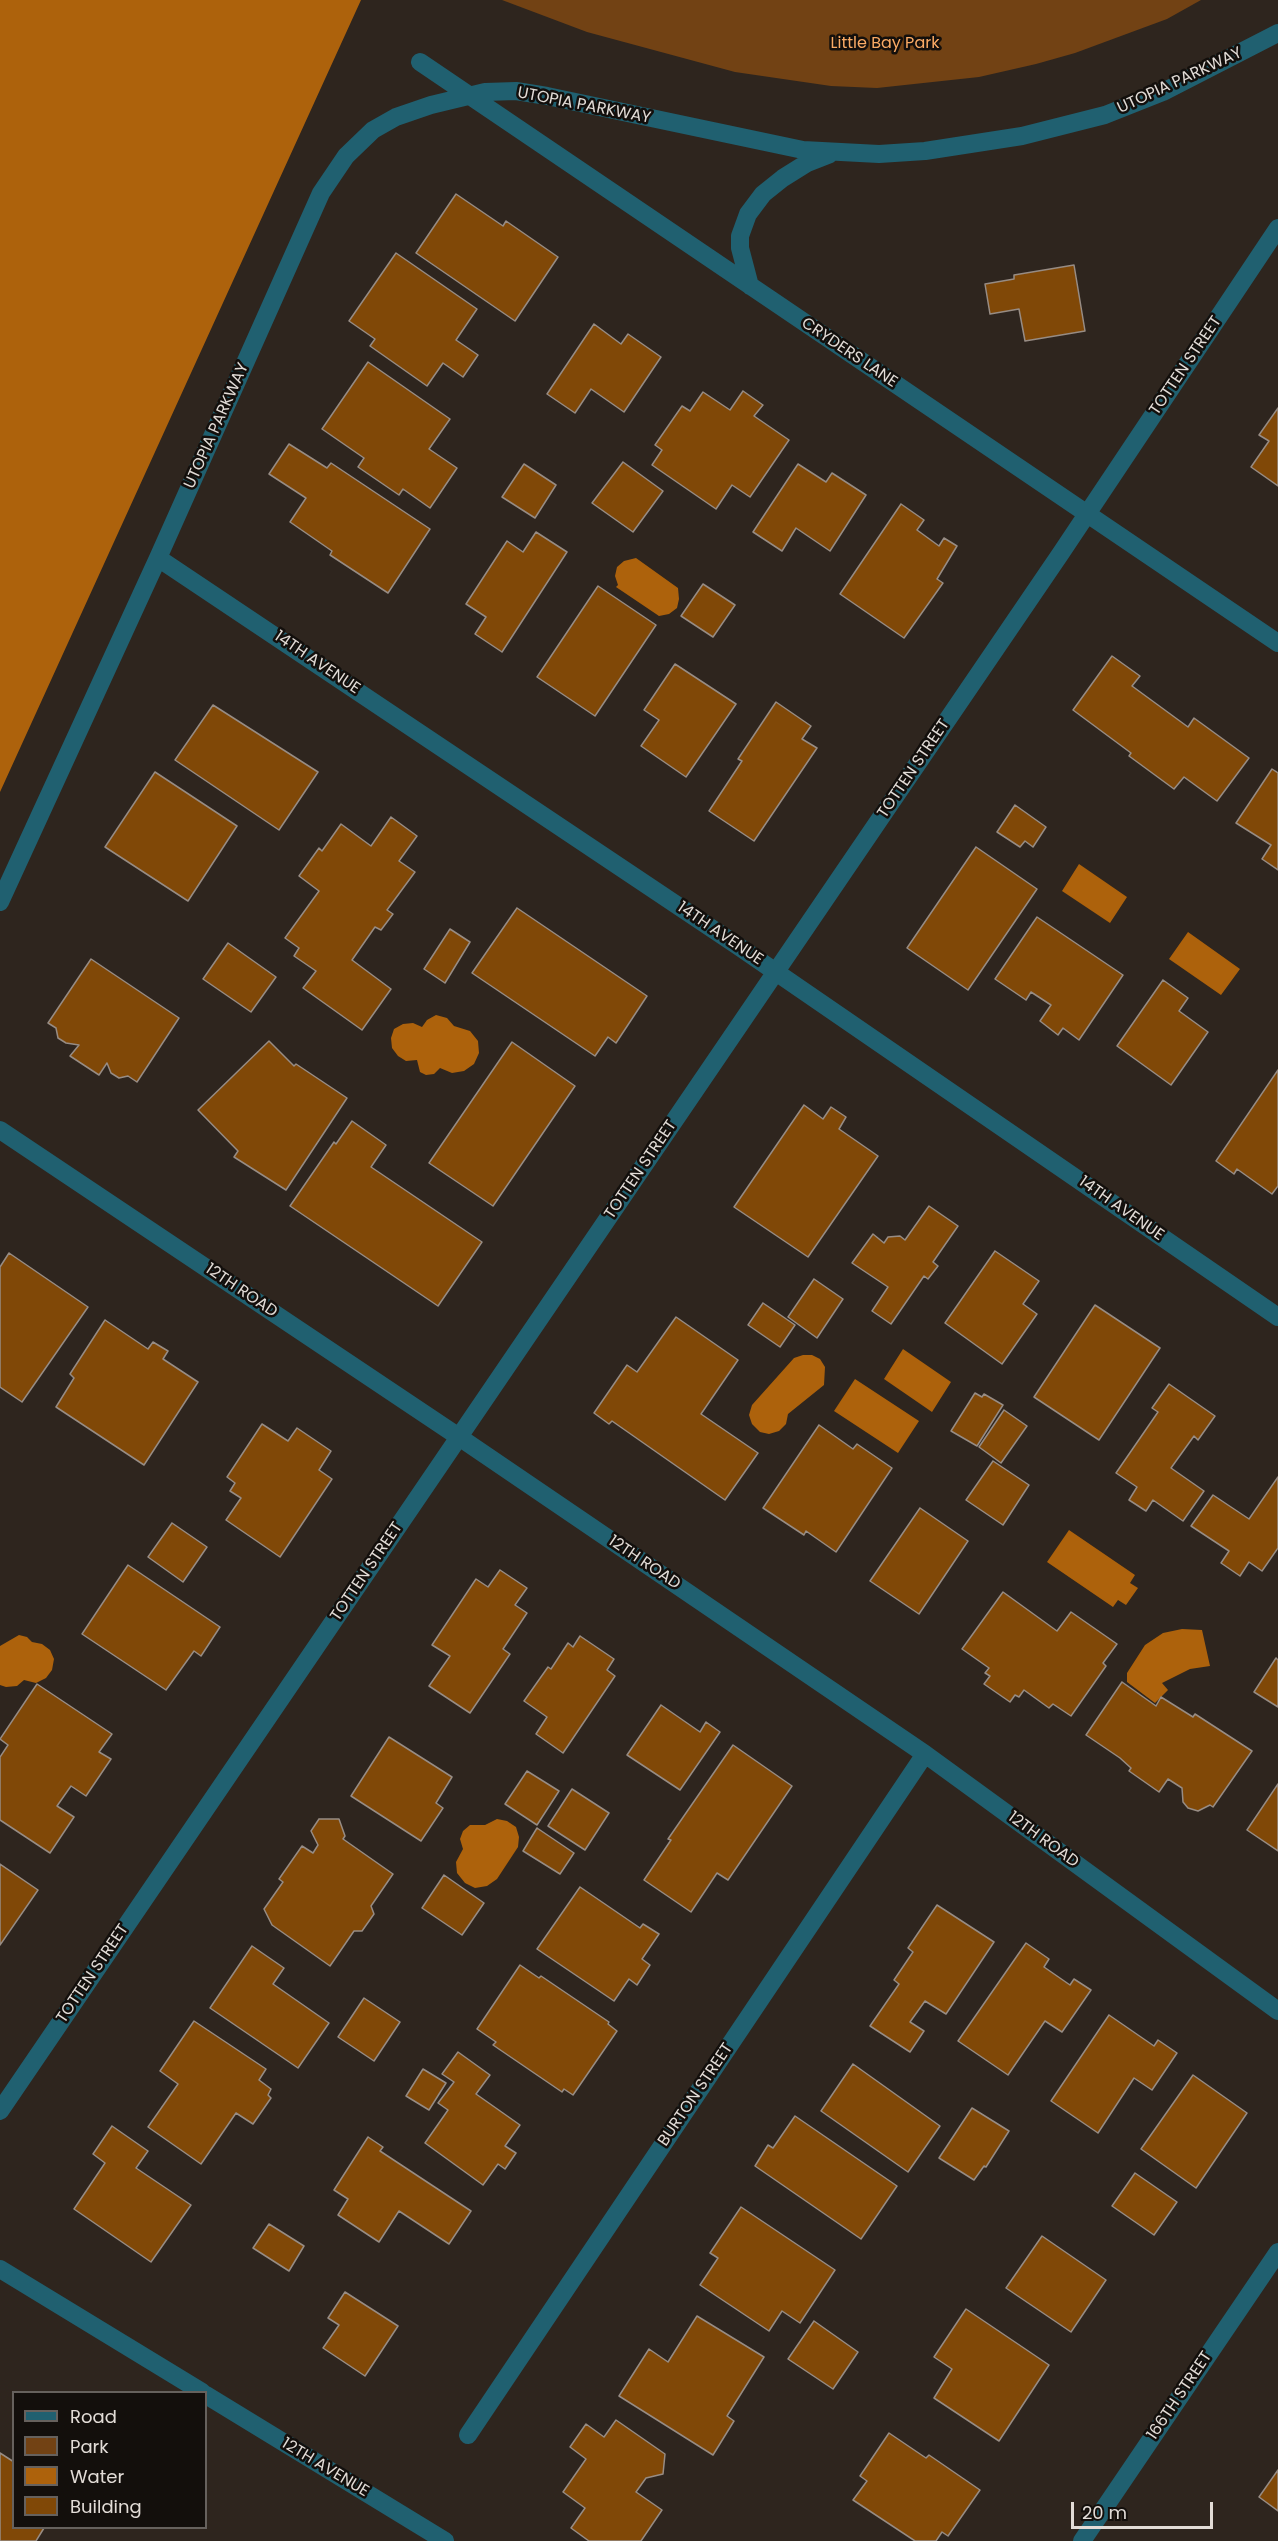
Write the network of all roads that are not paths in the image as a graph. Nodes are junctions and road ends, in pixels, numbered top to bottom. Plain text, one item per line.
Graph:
1 (1278, 33) edge
2 (420, 62) dead end
3 (469, 95) junction
4 (834, 153) junction
5 (1278, 228) edge
6 (750, 286) junction
7 (1088, 514) junction
8 (158, 558) junction
9 (1278, 643) edge
10 (0, 902) edge
11 (776, 972) junction
12 (0, 1130) edge
13 (1278, 1317) edge
14 (459, 1437) junction
15 (925, 1754) junction
16 (1278, 2011) edge
17 (0, 2111) edge
18 (1278, 2252) edge
19 (0, 2270) edge
20 (200, 2391) edge
21 (207, 2396) edge
22 (468, 2436) dead end
23 (445, 2541) edge
24 (1082, 2541) edge

1 - 4 street, UTOPIA PARKWAY
2 - 3 street, CRYDERS LANE
3 - 4 street, UTOPIA PARKWAY
3 - 6 street, CRYDERS LANE
3 - 8 street, UTOPIA PARKWAY
4 - 6 street
5 - 7 street, TOTTEN STREET
6 - 7 street, CRYDERS LANE
7 - 9 street, CRYDERS LANE
7 - 11 street, TOTTEN STREET
8 - 10 street, UTOPIA PARKWAY
8 - 11 street, 14TH AVENUE
11 - 13 street, 14TH AVENUE
11 - 14 street, TOTTEN STREET
12 - 14 street, 12TH ROAD
14 - 15 street, 12TH ROAD
14 - 17 street, TOTTEN STREET
15 - 16 street, 12TH ROAD
15 - 22 street, BURTON STREET
18 - 24 street, 166TH STREET
19 - 20 street
21 - 23 street, 12TH AVENUE

